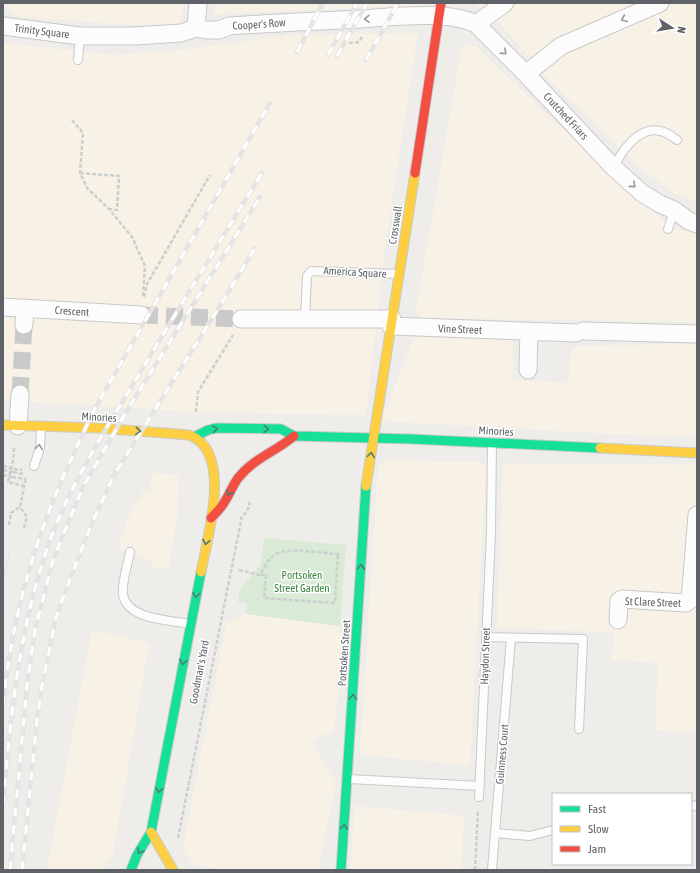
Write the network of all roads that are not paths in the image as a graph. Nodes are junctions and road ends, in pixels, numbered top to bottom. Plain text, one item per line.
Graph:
1 (198, 3) edge
2 (505, 3) edge
3 (660, 3) edge
4 (440, 9) edge
5 (476, 24) junction
6 (3, 26) edge
7 (196, 28) junction
8 (80, 36) junction
9 (78, 60) dead end
10 (526, 74) junction
11 (677, 140) dead end
12 (614, 168) junction
13 (667, 207) junction
14 (697, 224) edge
15 (668, 229) dead end
16 (400, 274) junction
17 (3, 307) edge
18 (25, 308) junction
19 (142, 310) tunnel mouth
20 (305, 318) junction
21 (241, 319) tunnel mouth
22 (392, 323) junction
23 (24, 325) tunnel mouth
24 (529, 331) junction
25 (697, 334) edge
26 (528, 370) dead end
27 (20, 394) tunnel mouth
28 (11, 426) edge
29 (41, 427) junction
30 (294, 436) junction
31 (194, 437) junction
32 (374, 437) junction
33 (492, 442) junction
34 (697, 453) edge
35 (29, 471) road end
36 (697, 515) edge
37 (210, 518) junction
38 (130, 552) dead end
39 (618, 620) dead end
40 (190, 624) junction
41 (486, 636) junction
42 (511, 638) junction
43 (579, 729) dead end
44 (347, 779) junction
45 (480, 786) junction
46 (479, 797) road end
47 (552, 830) edge
48 (151, 832) junction
49 (495, 833) junction
50 (131, 870) edge
51 (173, 870) edge
52 (341, 870) edge
53 (492, 870) edge

1 - 7 street
2 - 5 street
3 -> 10 street
4 - 5 street, Cooper's Row
4 -> 7 street, Cooper's Row
4 - 16 main road, Crosswall
5 -> 10 street, Crutched Friars
6 - 8 street, Trinity Square
7 - 8 street, Cooper's Row
8 - 9 lane
10 - 12 street, Crutched Friars
11 - 12 lane
12 -> 13 street, Crutched Friars
13 - 14 street, Crutched Friars
13 - 15 lane
16 - 20 lane, America Square
16 - 22 main road, Crosswall
17 - 18 street, Crescent
18 - 19 street, Crescent
18 - 23 street
20 - 21 street
20 - 22 street
22 - 24 street, Vine Street
22 - 32 main road, Crosswall
24 - 25 street, Vine Street
24 - 26 street
27 - 28 street
28 - 29 main road, Minories
29 -> 31 main road, Minories
35 -> 29 lane
31 -> 30 main road, Minories
30 - 32 main road, Minories
30 -> 37 main road
31 - 37 main road
32 - 33 main road, Minories
44 -> 32 main road, Portsoken Street
33 - 34 main road, Minories
33 - 41 lane, Haydon Street
36 - 39 street, St Clare Street
37 -> 40 main road, Goodman's Yard
38 - 40 lane
40 -> 48 main road, Goodman's Yard
41 - 42 lane
41 - 45 lane, Haydon Street
42 - 43 lane
42 - 49 lane, Guinness Court
44 - 45 lane
52 -> 44 main road, Portsoken Street
45 - 46 lane, Haydon Street
47 - 49 lane
48 -> 50 main road, Goodman's Yard
48 - 51 main road
49 - 53 lane, Guinness Court

